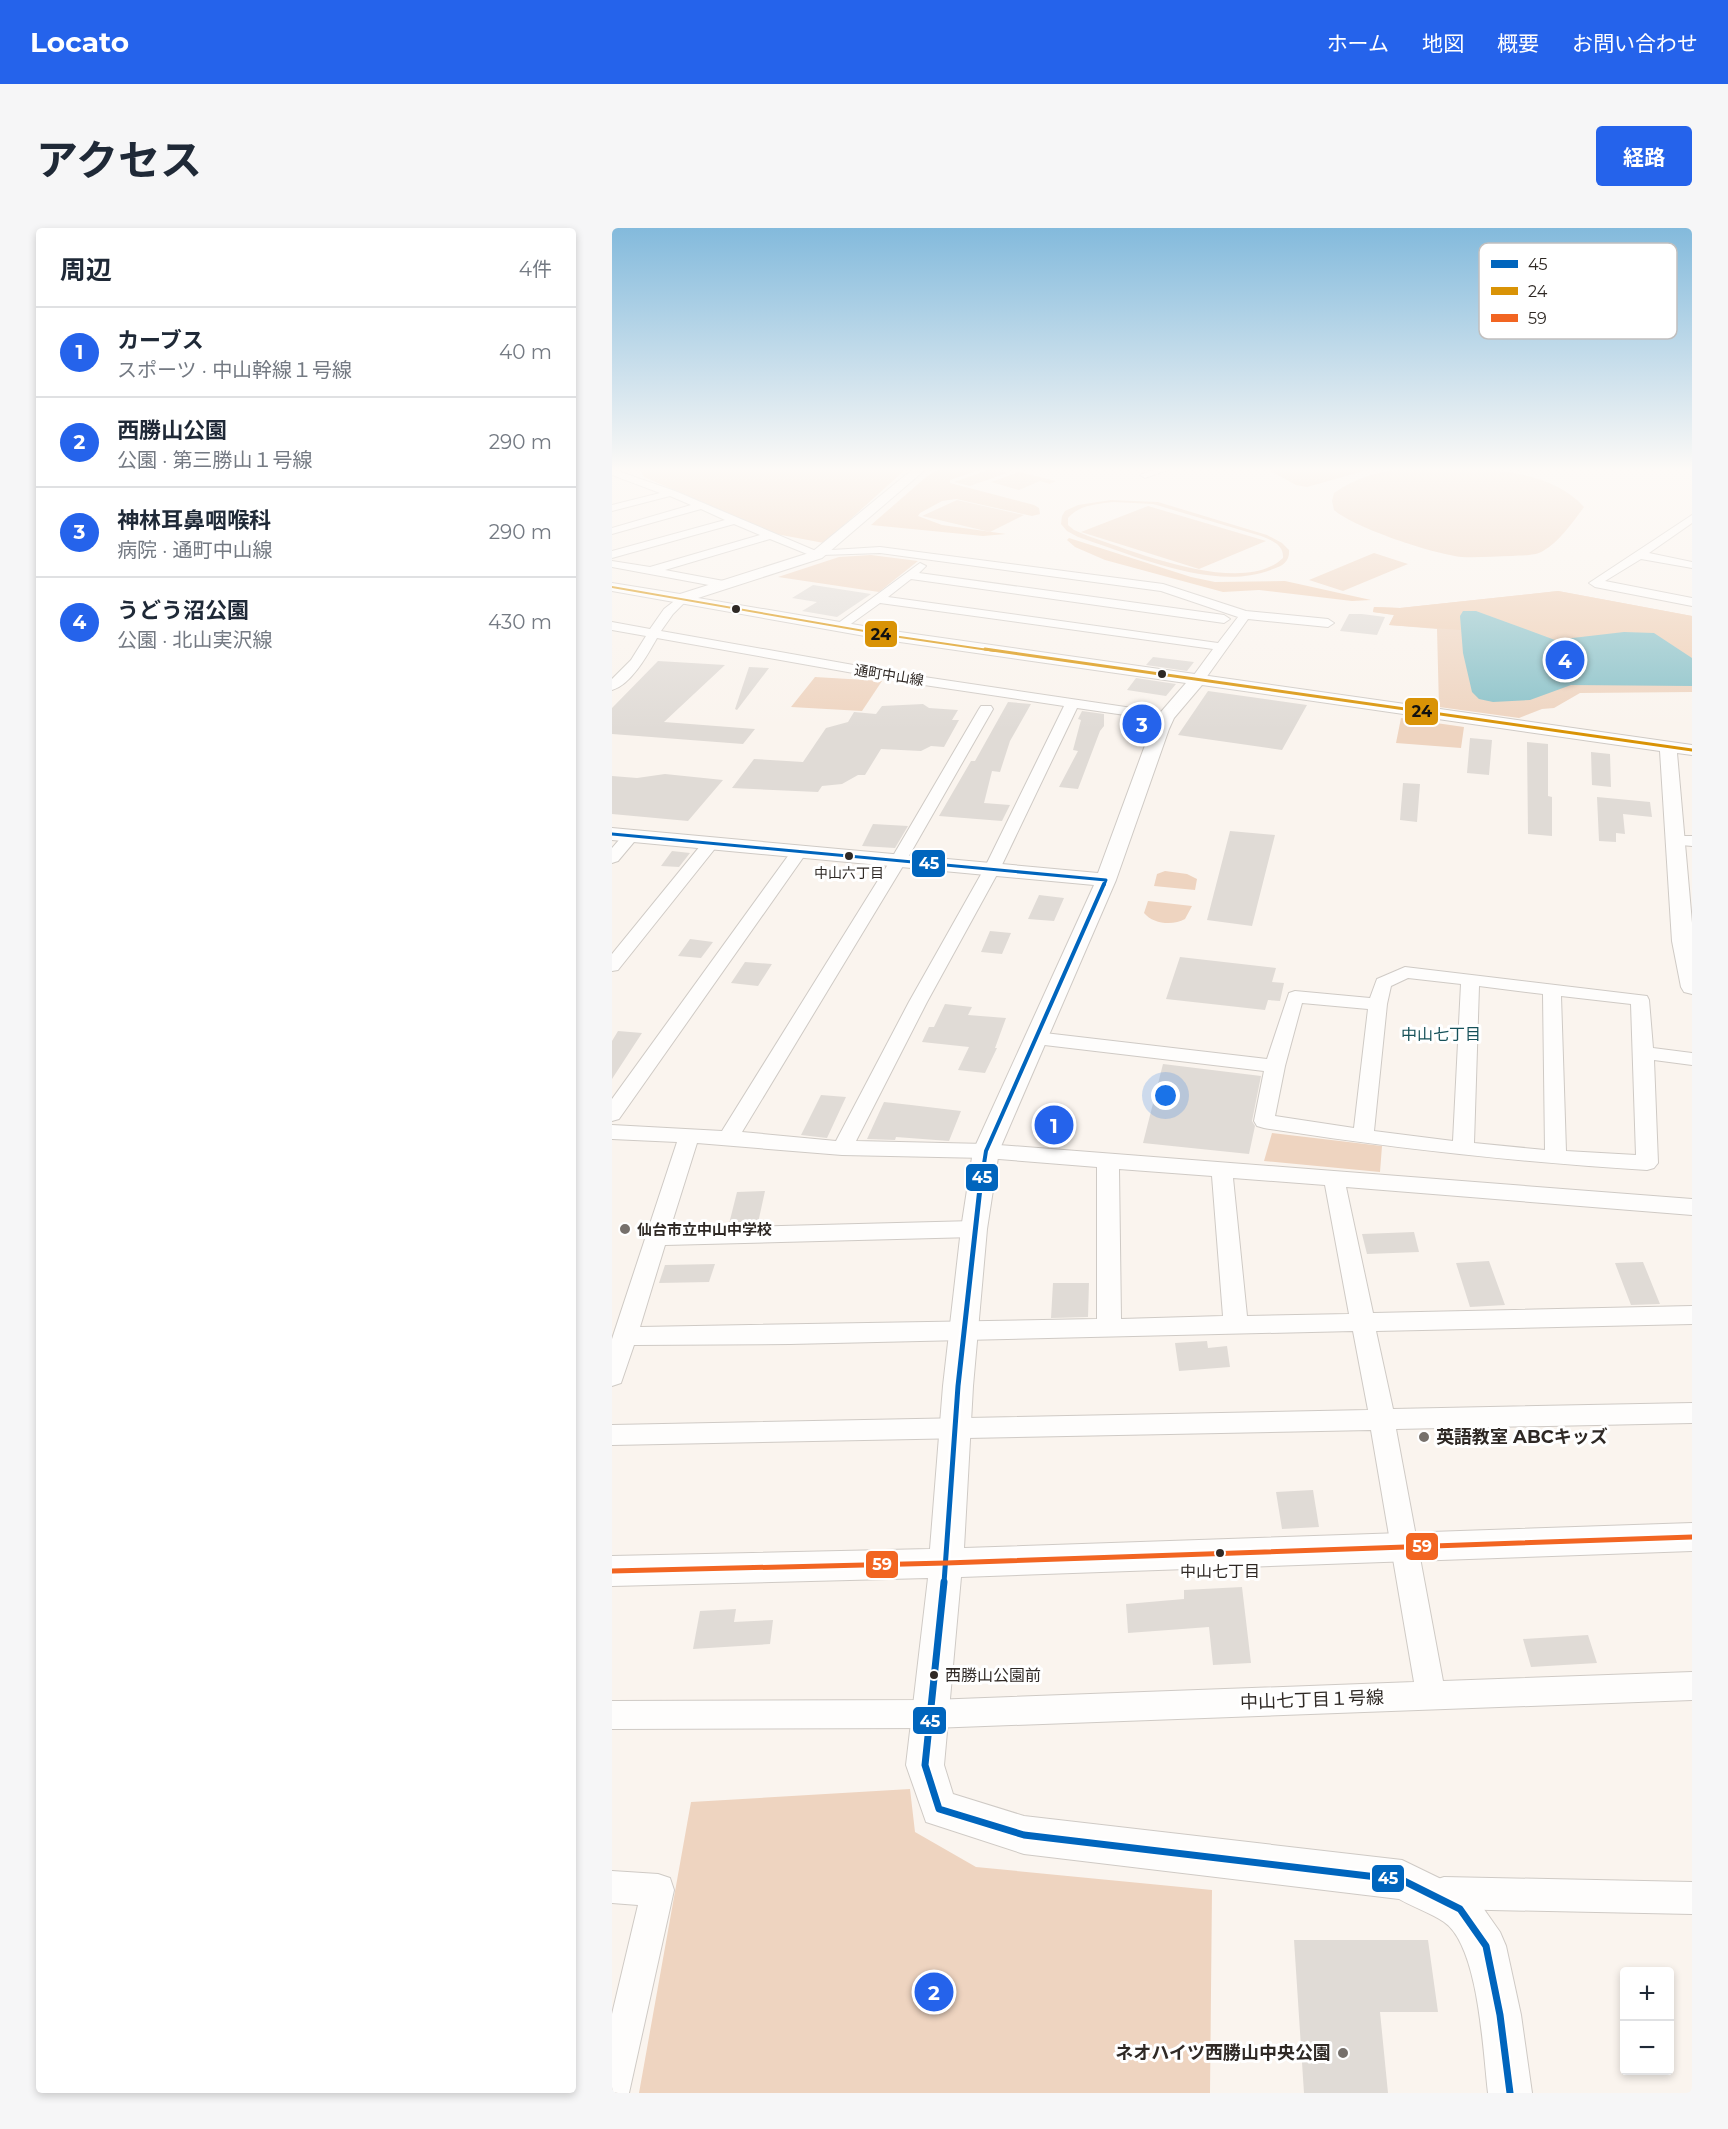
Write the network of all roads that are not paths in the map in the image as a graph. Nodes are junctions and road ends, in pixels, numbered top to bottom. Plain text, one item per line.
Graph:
1 (700, 556) edge
2 (810, 556) edge
3 (932, 556) joint
4 (1639, 556) edge
5 (1645, 556) edge
6 (612, 564) edge
7 (1692, 565) edge
8 (653, 570) junction
9 (910, 575) junction
10 (725, 584) junction
11 (612, 587) edge
12 (682, 599) junction
13 (877, 599) junction
14 (1692, 602) edge
15 (1242, 618) junction
16 (1328, 623) dead end
17 (612, 627) edge
18 (840, 627) junction
19 (653, 635) junction
20 (1223, 647) junction
21 (1198, 679) junction
22 (612, 686) edge
23 (1072, 703) junction
24 (986, 709) dead end
25 (1166, 717) junction
26 (1668, 747) junction
27 (1692, 750) edge
28 (622, 835) edge
29 (1684, 841) edge
30 (711, 843) junction
31 (799, 852) junction
32 (612, 858) edge
33 (898, 861) junction
34 (992, 869) junction
35 (1106, 880) junction
36 (1686, 895) edge
37 (1687, 941) edge
38 (612, 966) edge
39 (1470, 980) junction
40 (1692, 987) edge
41 (1552, 990) junction
42 (1378, 1004) junction
43 (1036, 1038) junction
44 (1644, 1053) junction
45 (1692, 1059) edge
46 (1275, 1066) junction
47 (612, 1113) edge
48 (612, 1132) edge
49 (689, 1136) junction
50 (1363, 1136) junction
51 (728, 1138) junction
52 (842, 1148) junction
53 (1462, 1149) junction
54 (986, 1150) junction
55 (1556, 1157) junction
56 (1108, 1160) junction
57 (1222, 1169) junction
58 (1334, 1178) junction
59 (1692, 1208) edge
60 (974, 1229) junction
61 (657, 1237) junction
62 (1692, 1315) edge
63 (1362, 1322) junction
64 (1236, 1325) junction
65 (1109, 1327) junction
66 (965, 1330) junction
67 (625, 1336) junction
68 (612, 1376) edge
69 (1692, 1413) edge
70 (1382, 1419) junction
71 (954, 1429) junction
72 (612, 1435) edge
73 (1692, 1537) edge
74 (1402, 1547) junction
75 (946, 1563) junction
76 (612, 1571) edge
77 (1692, 1686) edge
78 (1431, 1696) junction
79 (932, 1714) junction
80 (612, 1715) edge
81 (612, 1887) edge
82 (1430, 1893) junction
83 (1692, 1898) edge
84 (612, 2090) edge
85 (1510, 2093) edge

1 - 8 street
2 - 10 street
3 - 9 street
3 - 15 street
4 - 14 street
5 - 7 street
6 - 8 street
8 - 10 street
9 - 13 street
9 - 15 street
10 - 12 street
11 - 12 street
12 - 18 street
12 - 19 street
13 - 18 street
13 - 20 street
15 - 16 street
15 - 20 street
17 - 19 street, 通町中山線
18 - 21 street
19 - 22 street
19 - 23 street, 通町中山線
20 - 21 street
21 - 25 street
21 - 26 street
23 - 25 street, 通町中山線
23 - 34 street
24 - 33 street
25 - 35 street
26 - 27 street
26 - 29 street
28 - 30 street
28 - 32 street
29 - 36 street
30 - 31 street
30 - 38 street
31 - 33 street
31 - 47 street
33 - 34 street
33 - 51 street
34 - 35 street
34 - 52 street
35 - 43 street
36 - 37 street
37 - 40 street
39 - 41 street
39 - 42 street
39 - 53 street
41 - 44 street
41 - 55 street
42 - 46 street
42 - 50 street
43 - 46 street
43 - 54 street
44 - 45 street
44 - 55 street
46 - 50 street
48 - 49 street
49 - 51 street
49 - 61 street
50 - 53 street
51 - 52 street
52 - 54 street
53 - 55 street
54 - 56 street
54 - 60 street
56 - 57 street
56 - 65 street
57 - 58 street
57 - 64 street
58 - 59 street
58 - 63 street
60 - 61 street
60 - 66 street
61 - 67 street
62 - 63 street
63 - 64 street
63 - 70 street
64 - 65 street
65 - 66 street
66 - 67 street
66 - 71 street
67 - 68 street
69 - 70 street
70 - 71 street
70 - 74 street
71 - 72 street
71 - 75 street
73 - 74 street
74 - 75 street
74 - 78 street
75 - 76 street
75 - 79 street
77 - 78 street, 中山七丁目１号線
78 - 79 street, 中山七丁目１号線
79 - 80 street, 中山七丁目１号線
79 - 82 street
81 - 84 street
82 - 83 street
82 - 85 street

